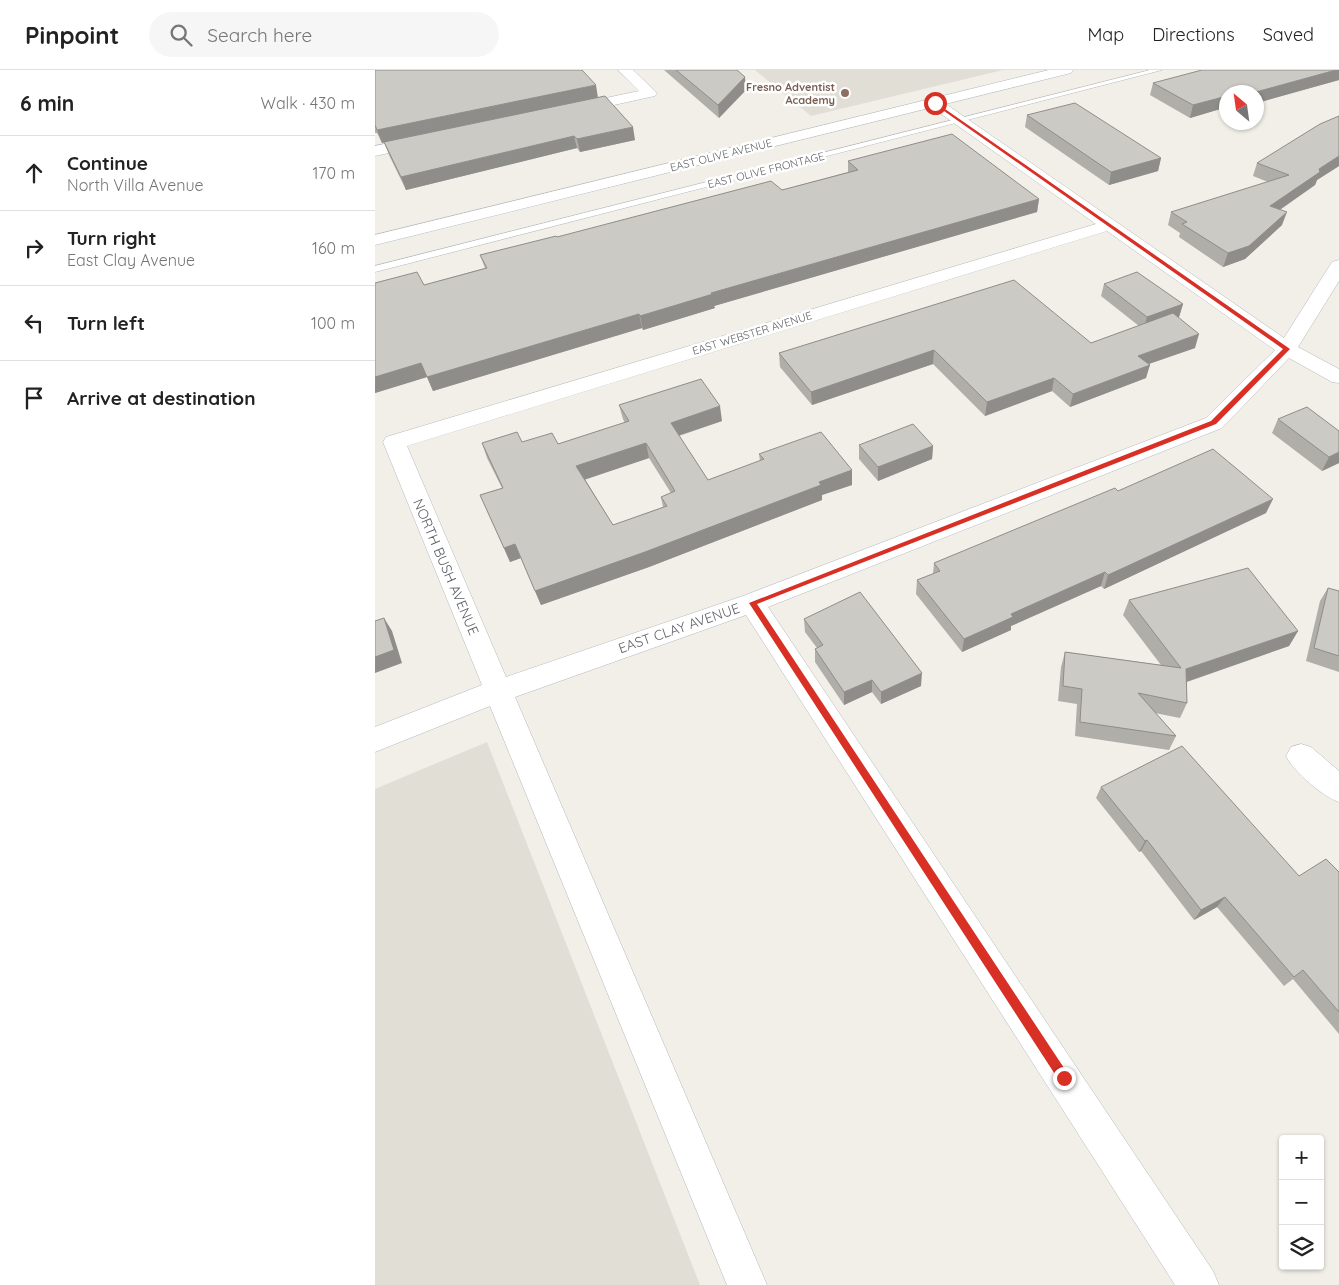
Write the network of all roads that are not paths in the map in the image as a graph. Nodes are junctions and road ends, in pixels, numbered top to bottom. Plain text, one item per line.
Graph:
1 (625, 70) edge
2 (1066, 70) edge
3 (1158, 70) edge
4 (935, 103) junction
5 (555, 113) edge
6 (960, 120) junction
7 (441, 137) edge
8 (375, 151) edge
9 (1110, 225) junction
10 (376, 236) edge
11 (1339, 266) edge
12 (375, 269) edge
13 (1287, 349) junction
14 (1339, 378) edge
15 (394, 442) joint
16 (752, 603) junction
17 (498, 691) junction
18 (375, 740) edge
19 (1301, 756) dead end
20 (1339, 788) edge
21 (747, 1285) edge
22 (1199, 1285) edge

1 - 5 street
2 - 4 street, EAST OLIVE AVENUE
3 - 6 lane, EAST OLIVE FRONTAGE
4 - 6 street
4 - 10 street, EAST OLIVE AVENUE
6 - 9 street
6 - 12 lane, EAST OLIVE FRONTAGE
7 - 8 street
9 - 13 street
9 - 15 street, EAST WEBSTER AVENUE
11 - 13 street, EAST CLAY AVENUE
13 - 14 street
13 - 16 street, EAST CLAY AVENUE
15 - 17 street, NORTH BUSH AVENUE
16 - 17 street, EAST CLAY AVENUE
16 - 22 street
17 - 18 street, EAST CLAY AVENUE
17 - 21 street, NORTH BUSH AVENUE
19 - 20 street

